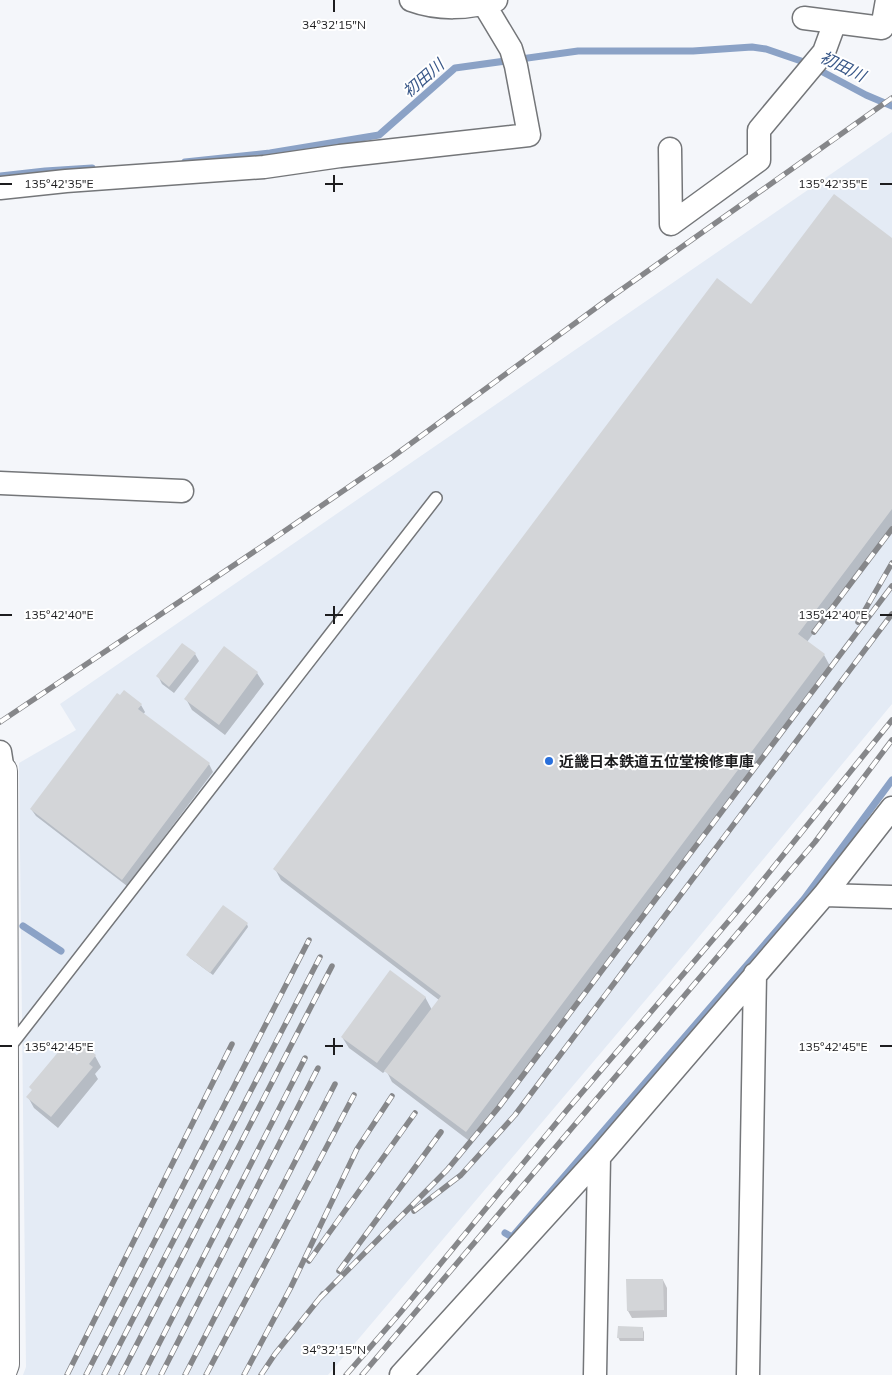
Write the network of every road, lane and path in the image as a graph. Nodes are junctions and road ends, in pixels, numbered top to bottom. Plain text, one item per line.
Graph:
1 (411, 0) edge
2 (887, 0) edge
3 (490, 2) edge
4 (804, 18) dead end
5 (835, 22) junction
6 (670, 149) dead end
7 (0, 188) edge
8 (0, 483) edge
9 (182, 491) dead end
10 (436, 498) dead end
11 (1, 761) edge
12 (892, 808) edge
13 (824, 895) junction
14 (892, 897) edge
15 (755, 974) junction
16 (4, 1055) junction
17 (599, 1157) junction
18 (1, 1375) edge
19 (401, 1375) edge
20 (595, 1375) edge
21 (748, 1375) edge

1 - 3 street
2 - 5 street
3 - 7 street
4 - 5 street
5 - 6 street
8 - 9 street
10 - 16 lane
11 - 16 street
12 - 13 street
13 - 14 street
13 - 15 street
15 - 17 street
15 - 21 street
16 - 18 street
17 - 19 street
17 - 20 street

